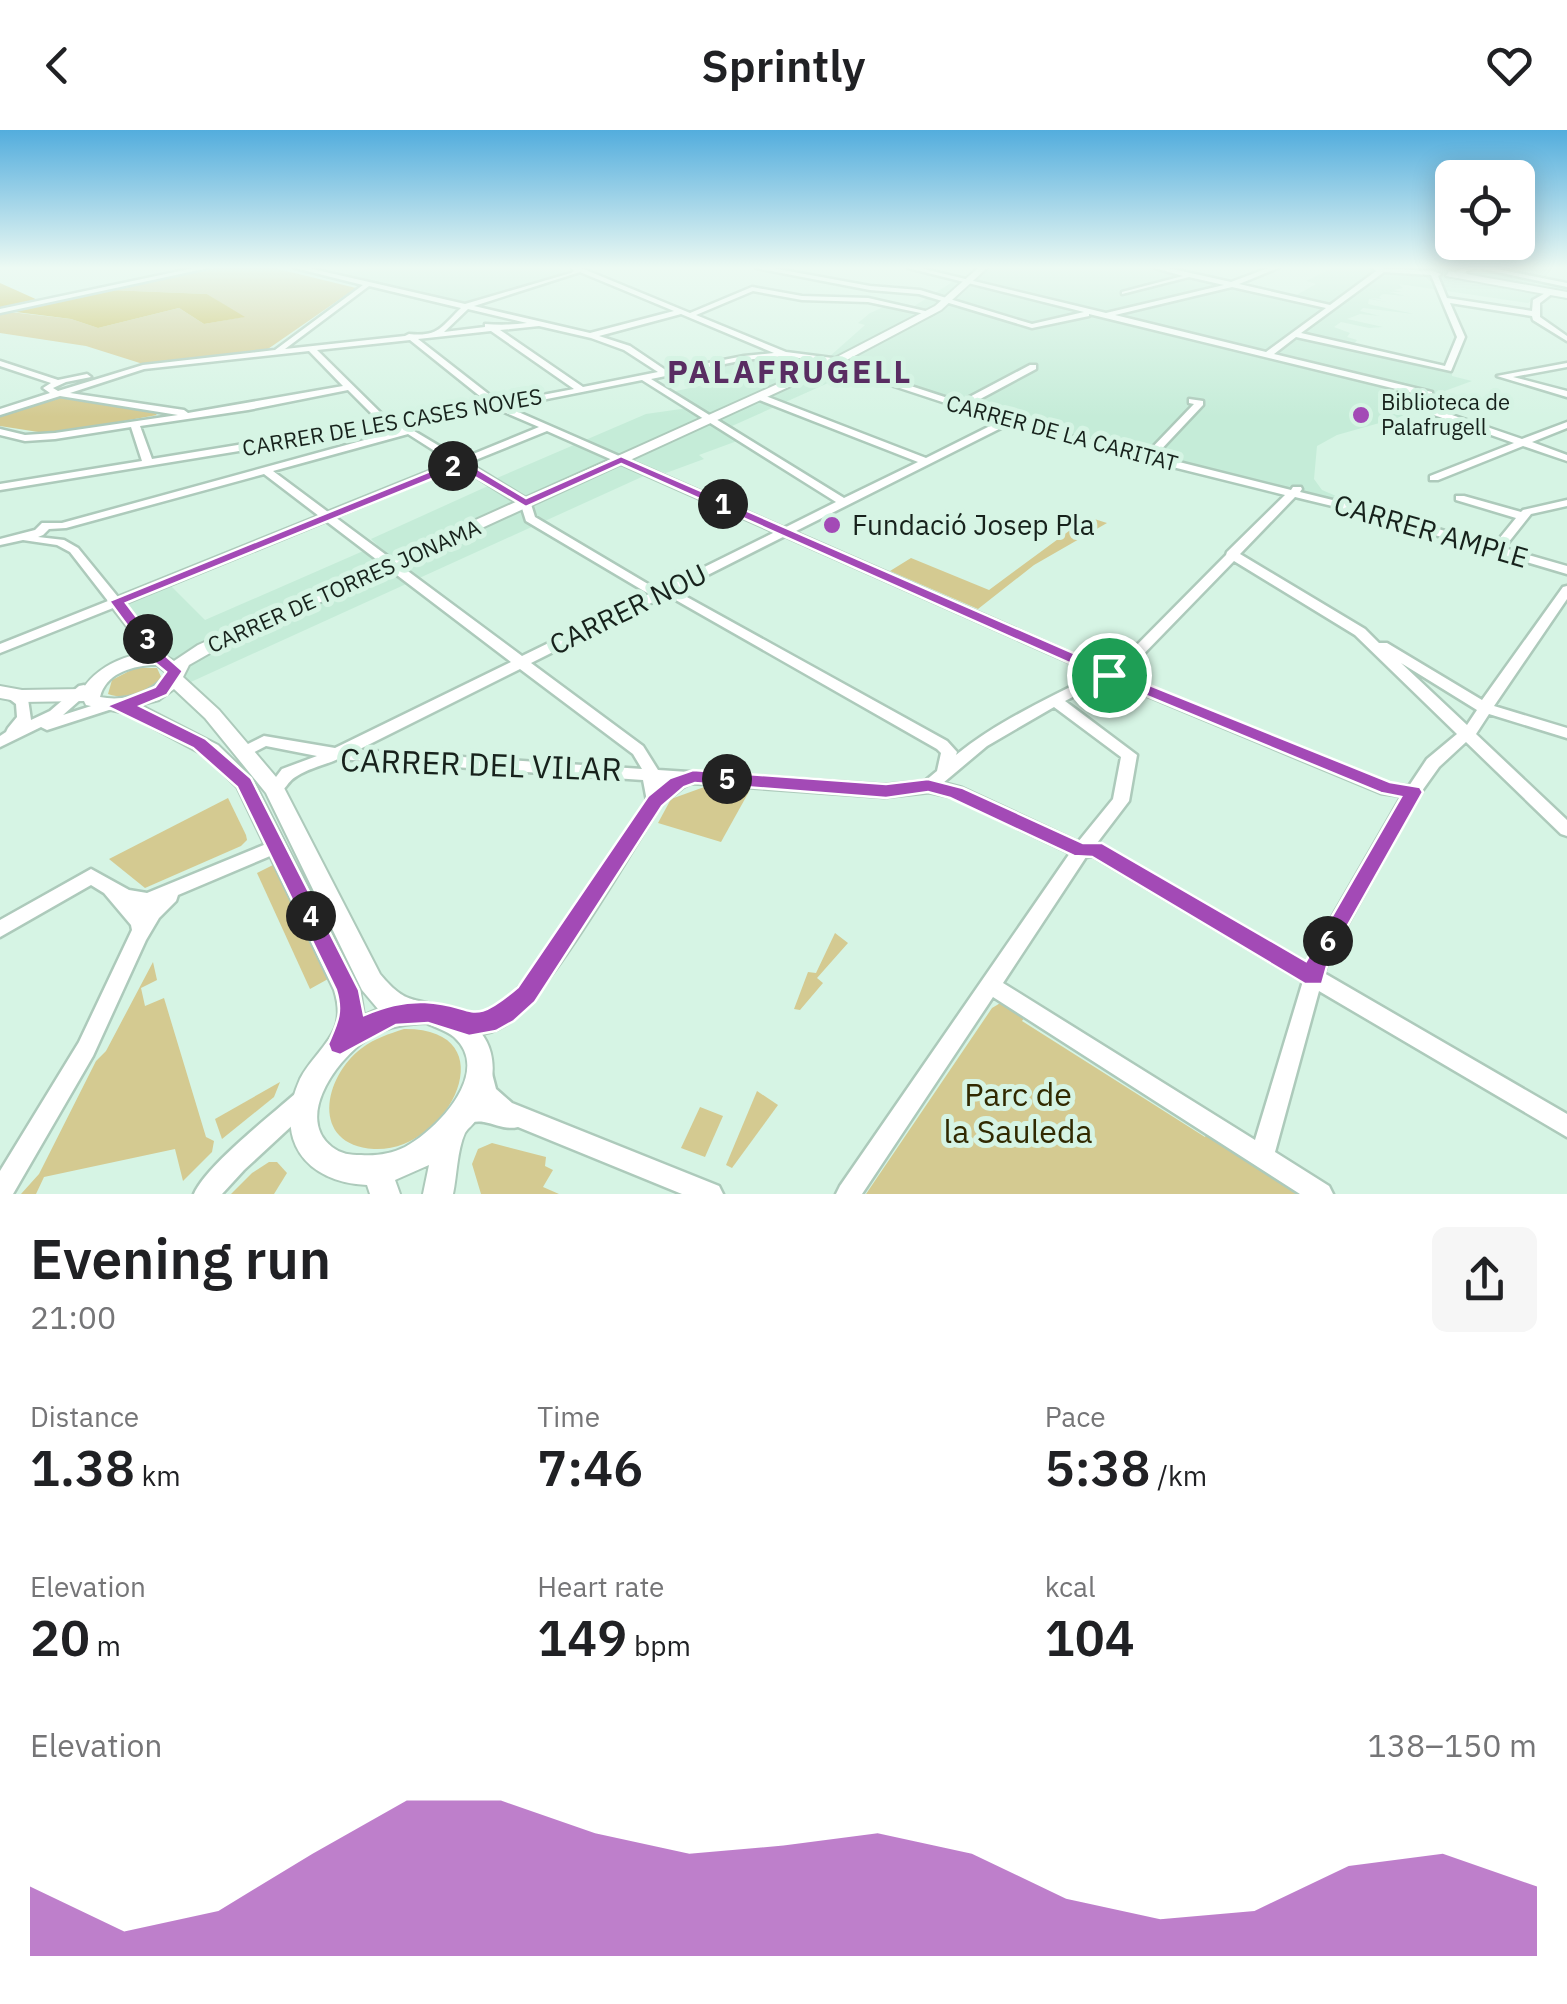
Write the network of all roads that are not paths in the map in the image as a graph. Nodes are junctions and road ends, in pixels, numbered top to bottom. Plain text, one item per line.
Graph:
1 (322, 318) edge
2 (455, 318) edge
3 (509, 318) edge
4 (658, 318) edge
5 (694, 318) edge
6 (920, 318) edge
7 (1003, 318) edge
8 (1066, 318) edge
9 (1112, 318) edge
10 (1316, 318) edge
11 (1453, 318) edge
12 (1540, 318) edge
13 (538, 324) junction
14 (488, 326) junction
15 (440, 332) junction
16 (1294, 334) junction
17 (591, 335) junction
18 (410, 336) junction
19 (1567, 338) edge
20 (310, 348) junction
21 (275, 353) junction
22 (784, 354) junction
23 (1267, 355) junction
24 (835, 362) junction
25 (0, 364) edge
26 (1567, 365) edge
27 (1033, 366) dead end
28 (666, 374) junction
29 (644, 378) junction
30 (350, 387) junction
31 (56, 388) junction
32 (582, 390) junction
33 (1428, 394) dead end
34 (1567, 394) edge
35 (760, 396) junction
36 (1192, 401) dead end
37 (1414, 404) dead end
38 (498, 406) junction
39 (960, 406) junction
40 (164, 409) junction
41 (0, 412) edge
42 (196, 415) junction
43 (159, 420) junction
44 (710, 420) junction
45 (1006, 422) junction
46 (135, 424) junction
47 (1567, 425) edge
48 (388, 427) junction
49 (548, 428) junction
50 (409, 431) joint
51 (0, 432) edge
52 (1523, 442) junction
53 (1148, 458) junction
54 (1567, 458) edge
55 (621, 460) junction
56 (926, 461) junction
57 (148, 463) junction
58 (460, 464) junction
59 (266, 470) junction
60 (1434, 478) dead end
61 (0, 488) edge
62 (1296, 491) junction
63 (1460, 498) dead end
64 (843, 502) junction
65 (1567, 503) edge
66 (526, 504) junction
67 (1522, 516) junction
68 (328, 518) junction
69 (62, 526) junction
70 (785, 532) junction
71 (17, 538) junction
72 (0, 539) edge
73 (1497, 549) junction
74 (74, 550) junction
75 (1232, 554) junction
76 (393, 564) junction
77 (1567, 570) edge
78 (1567, 590) edge
79 (662, 592) junction
80 (117, 601) junction
81 (1360, 632) junction
82 (0, 649) edge
83 (522, 662) junction
84 (173, 666) junction
85 (1109, 675) junction
86 (11, 694) edge
87 (84, 694) junction
88 (1056, 701) junction
89 (111, 706) junction
90 (1485, 708) junction
91 (1567, 732) edge
92 (1466, 735) junction
93 (0, 742) edge
94 (245, 752) junction
95 (337, 754) junction
96 (650, 772) junction
97 (944, 772) junction
98 (693, 776) junction
99 (928, 786) junction
100 (275, 789) junction
101 (1413, 792) junction
102 (655, 801) junction
103 (1567, 830) edge
104 (276, 846) junction
105 (1082, 850) junction
106 (112, 891) junction
107 (175, 892) junction
108 (0, 930) edge
109 (135, 943) junction
110 (1314, 976) junction
111 (990, 985) junction
112 (408, 1012) junction
113 (458, 1023) junction
114 (340, 1044) junction
115 (480, 1064) junction
116 (305, 1100) junction
117 (526, 1122) junction
118 (458, 1123) junction
119 (1567, 1126) edge
120 (307, 1137) junction
121 (248, 1151) junction
122 (1262, 1156) junction
123 (381, 1182) edge
124 (0, 1192) edge
125 (206, 1194) edge
126 (438, 1194) edge
127 (711, 1194) edge
128 (848, 1194) edge
129 (1321, 1194) edge

1 - 21 street
2 - 15 street
3 - 13 street
4 - 17 street
5 - 22 street
6 - 24 street, CARRER DE TORRES JONAMA
7 - 8 street
9 - 23 street
10 - 16 street
11 - 16 street
12 - 19 street
13 - 14 street
13 - 17 street
14 - 15 street
14 - 32 street
15 - 18 street
16 - 23 street
17 - 28 street
18 - 20 street
18 - 38 street
20 - 21 street
20 - 30 street
21 - 31 street
22 - 24 street, CARRER DE LA CARITAT
22 - 28 street, CARRER DE LES CASES NOVES
23 - 33 street
24 - 35 street, CARRER DE TORRES JONAMA
24 - 39 street, CARRER DE LA CARITAT
25 - 31 street
26 - 34 street
27 - 39 street
28 - 29 street, CARRER DE LES CASES NOVES
29 - 32 street, CARRER DE LES CASES NOVES
29 - 44 street
30 - 42 street
30 - 48 street
31 - 40 street
31 - 41 street
32 - 38 street, CARRER DE LES CASES NOVES
35 - 44 street, CARRER DE TORRES JONAMA
35 - 56 street
36 - 53 street
37 - 52 street
38 - 48 street, CARRER DE LES CASES NOVES
38 - 49 street
39 - 45 street, CARRER DE LA CARITAT
40 - 42 street
40 - 43 street
42 - 43 street
43 - 46 street
44 - 55 street, CARRER DE TORRES JONAMA
44 - 64 street
45 - 53 street, CARRER DE LA CARITAT
45 - 56 street, CARRER NOU
46 - 51 street
46 - 57 street
47 - 52 street
48 - 50 street
48 - 57 street, CARRER DE LES CASES NOVES
48 - 59 street
49 - 55 street
49 - 58 street
50 - 58 street
52 - 54 street
52 - 60 street
53 - 62 street, CARRER DE LA CARITAT
55 - 66 street, CARRER DE TORRES JONAMA
55 - 70 street
56 - 64 street, CARRER NOU
57 - 61 street, CARRER DE LES CASES NOVES
58 - 66 street
58 - 68 street
59 - 68 street
59 - 69 street
62 - 73 street, CARRER AMPLE
62 - 75 street
63 - 67 street
64 - 70 street, CARRER NOU
65 - 67 street
66 - 76 street, CARRER DE TORRES JONAMA
66 - 79 street
67 - 73 street
68 - 76 street
68 - 80 street
69 - 71 street
69 - 74 street
70 - 79 street, CARRER NOU
70 - 85 street
71 - 72 street
71 - 74 street
73 - 77 street, CARRER AMPLE
74 - 80 street
75 - 81 street
75 - 85 street
76 - 83 street
76 - 84 street, CARRER DE TORRES JONAMA
78 - 90 street
79 - 83 street, CARRER NOU
79 - 97 street
80 - 82 street
80 - 84 street
81 - 90 street
81 - 92 street
83 - 95 street, CARRER NOU
83 - 96 street
84 - 87 street
84 - 89 street
84 - 94 street
85 - 88 street
85 - 101 street
86 - 87 street
86 - 93 street
87 - 89 street
87 - 93 street
88 - 97 street
88 - 105 street
89 - 93 street
89 - 104 street
90 - 91 street
90 - 92 street
92 - 101 street
92 - 103 street
94 - 95 street
94 - 100 street
95 - 96 street, CARRER DEL VILAR
95 - 100 street, CARRER DEL VILAR
96 - 98 street, CARRER DEL VILAR
96 - 102 street
97 - 99 street
98 - 99 street, CARRER DEL VILAR
98 - 102 street
99 - 105 street, CARRER DEL VILAR
100 - 112 street
101 - 110 street
102 - 113 street
104 - 107 street
104 - 114 street
105 - 110 street, CARRER DEL VILAR
105 - 111 street
106 - 107 street
106 - 108 street
106 - 109 street
107 - 109 street
109 - 124 street
110 - 119 street, CARRER DEL VILAR
110 - 122 street
111 - 122 street
111 - 128 street
112 - 113 street
112 - 114 street
113 - 115 street
114 - 116 street
115 - 117 street
115 - 118 street
116 - 120 street
116 - 121 street
117 - 118 street
117 - 127 street
118 - 123 street
118 - 126 street
120 - 121 street
120 - 123 street
121 - 125 street
122 - 129 street

